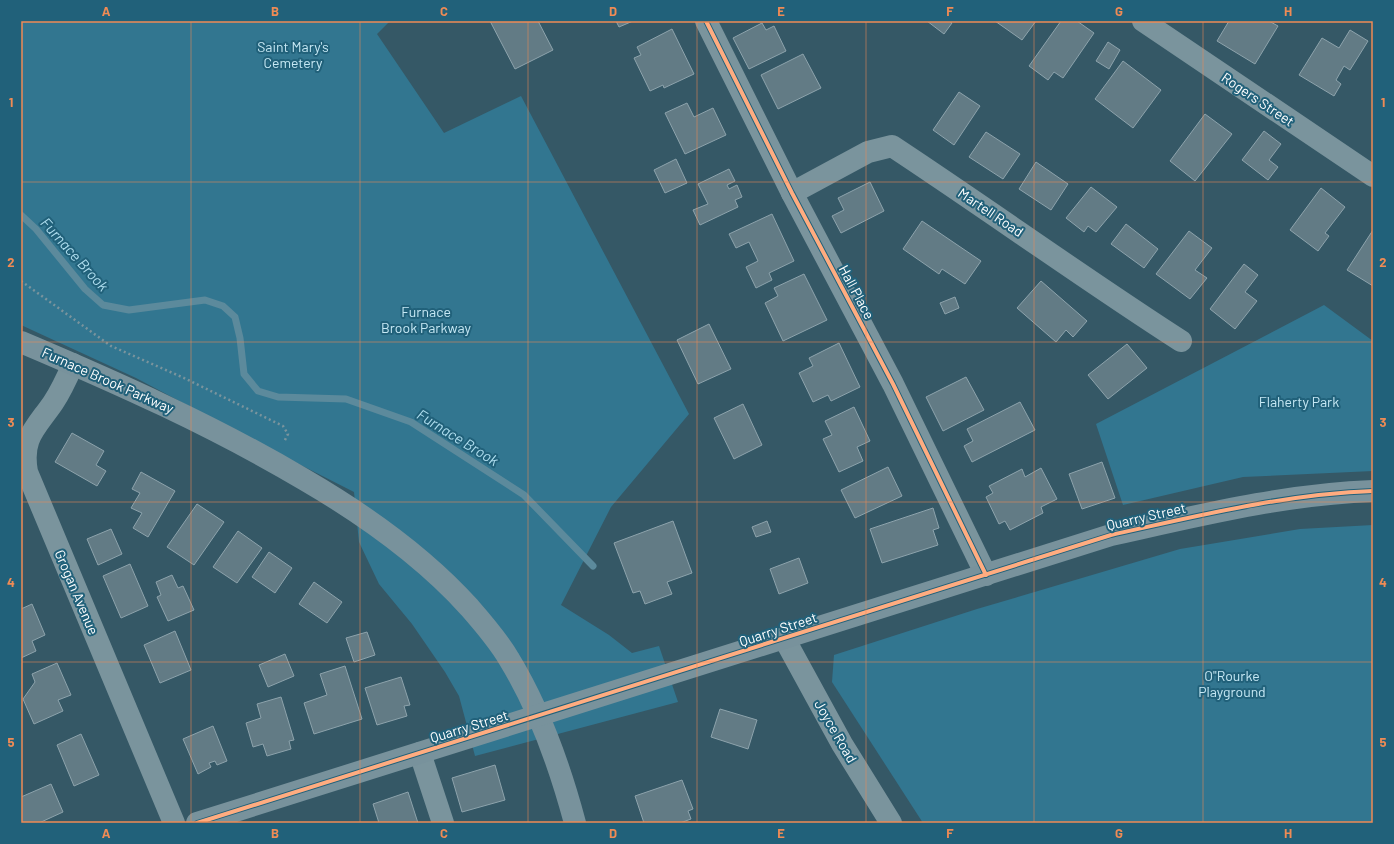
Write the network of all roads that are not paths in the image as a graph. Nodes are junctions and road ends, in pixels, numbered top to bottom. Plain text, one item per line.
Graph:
1 (706, 21) edge
2 (1143, 21) edge
3 (1373, 176) edge
4 (792, 193) junction
5 (1181, 341) dead end
6 (21, 342) edge
7 (74, 364) junction
8 (1373, 491) edge
9 (986, 575) junction
10 (784, 638) junction
11 (538, 716) junction
12 (420, 753) junction
13 (174, 823) edge
14 (197, 823) edge
15 (443, 823) edge
16 (574, 823) edge
17 (890, 823) edge

1 - 4 street, Hall Place
2 - 3 street, Rogers Street
4 - 5 street, Martell Road
4 - 9 street, Hall Place
6 - 7 main road, Furnace Brook Parkway
7 - 11 main road, Furnace Brook Parkway
7 - 13 street, Grogan Avenue
8 - 9 main road, Quarry Street
9 - 10 main road, Quarry Street
10 - 11 main road, Quarry Street
10 - 17 street, Joyce Road
11 - 12 main road, Quarry Street
11 - 16 main road, Furnace Brook Parkway
12 - 14 main road, Quarry Street
12 - 15 street

